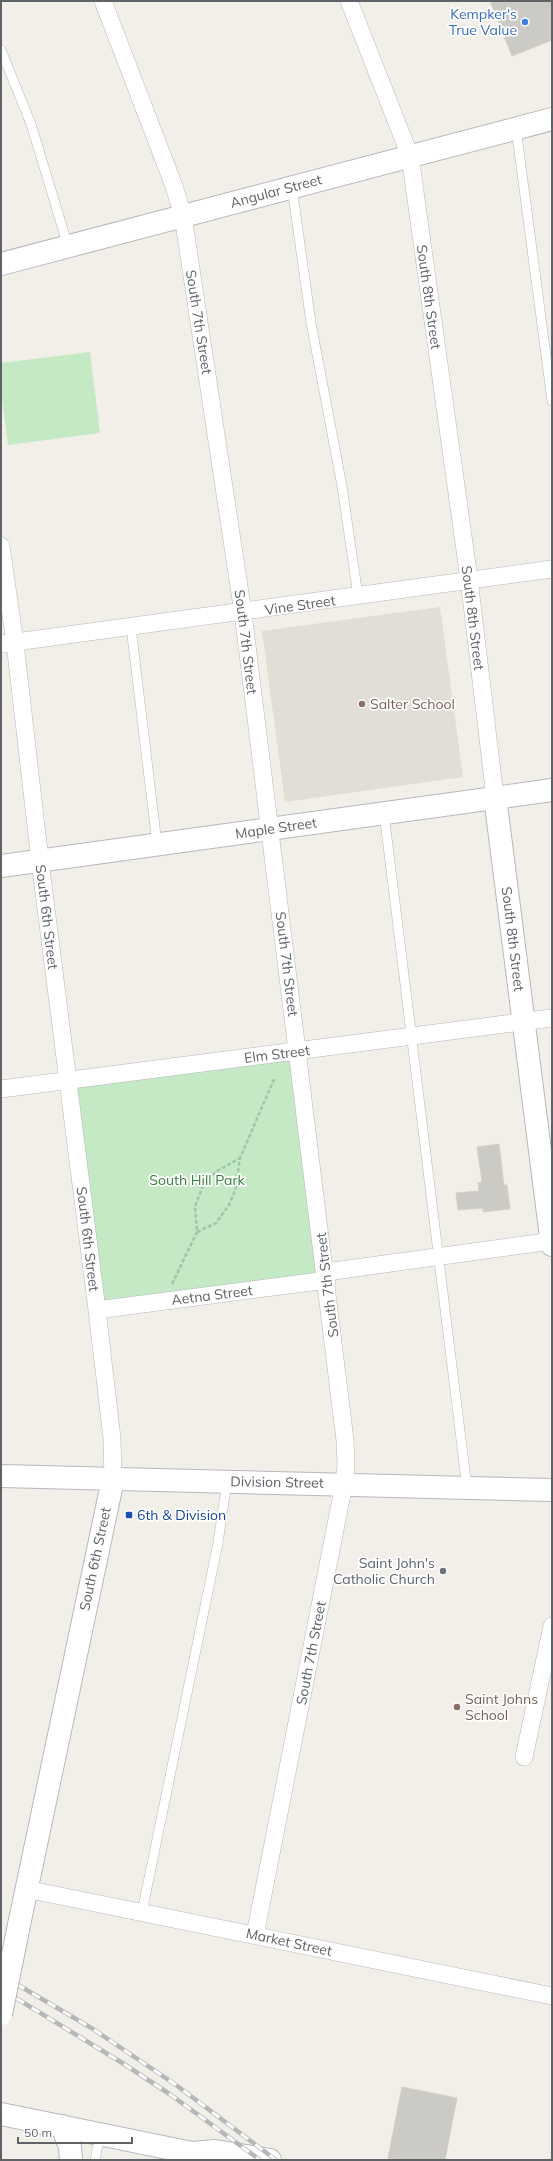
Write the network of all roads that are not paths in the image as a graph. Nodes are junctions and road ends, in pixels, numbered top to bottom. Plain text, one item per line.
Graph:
1 (103, 1) edge
2 (349, 1) edge
3 (1, 50) edge
4 (552, 119) edge
5 (516, 128) junction
6 (410, 156) junction
7 (292, 186) junction
8 (183, 216) junction
9 (68, 246) junction
10 (1, 264) edge
11 (552, 401) edge
12 (1, 546) edge
13 (552, 569) edge
14 (469, 579) junction
15 (358, 596) junction
16 (243, 613) junction
17 (131, 627) junction
18 (8, 644) edge
19 (552, 790) edge
20 (495, 797) junction
21 (384, 813) junction
22 (270, 829) junction
23 (157, 844) junction
24 (40, 861) junction
25 (1, 866) edge
26 (552, 1018) edge
27 (523, 1022) junction
28 (412, 1036) junction
29 (298, 1052) junction
30 (67, 1080) junction
31 (1, 1089) edge
32 (552, 1241) edge
33 (552, 1245) edge
34 (438, 1256) junction
35 (326, 1276) junction
36 (97, 1310) junction
37 (1, 1476) edge
38 (113, 1479) junction
39 (227, 1481) junction
40 (344, 1484) junction
41 (467, 1488) junction
42 (552, 1490) edge
43 (552, 1626) edge
44 (524, 1757) dead end
45 (26, 1889) junction
46 (142, 1912) junction
47 (255, 1935) junction
48 (552, 1996) edge
49 (1, 2014) edge
50 (1, 2114) edge
51 (62, 2126) junction
52 (100, 2134) junction
53 (196, 2158) edge
54 (71, 2160) edge
55 (95, 2160) edge
56 (270, 2160) edge

1 - 8 street, South 7th Street
2 - 6 street, South 8th Street
3 - 9 lane
4 - 5 street, Angular Street
5 - 6 street, Angular Street
5 - 11 lane
6 - 7 street, Angular Street
6 - 14 street, South 8th Street
7 - 8 street, Angular Street
7 - 15 lane
8 - 9 street, Angular Street
8 - 16 street, South 7th Street
9 - 10 street, Angular Street
12 - 18 street, South 6th Street
13 - 14 street, Vine Street
14 - 15 street, Vine Street
14 - 20 street, South 8th Street
15 - 16 street, Vine Street
16 - 17 street, Vine Street
16 - 22 street, South 7th Street
17 - 18 street, Vine Street
17 - 23 lane
18 - 24 street, South 6th Street
19 - 20 street, Maple Street
20 - 21 street, Maple Street
20 - 27 street, South 8th Street
21 - 22 street, Maple Street
21 - 28 lane
22 - 23 street, Maple Street
22 - 29 street, South 7th Street
23 - 24 street, Maple Street
24 - 25 street, Maple Street
24 - 30 street, South 6th Street
26 - 27 street, Elm Street
27 - 28 street, Elm Street
27 - 32 street, South 8th Street
28 - 29 street, Elm Street
28 - 34 lane
29 - 30 street, Elm Street
29 - 35 street, South 7th Street
30 - 31 street, Elm Street
30 - 36 street, South 6th Street
32 - 33 street, South 8th Street
32 - 34 street, Aetna Street
34 - 35 street, Aetna Street
34 - 41 lane
35 - 36 street, Aetna Street
35 - 40 street, South 7th Street
36 - 38 street, South 6th Street
37 - 38 street, Division Street
38 - 39 street, Division Street
38 - 45 street, South 6th Street
39 - 40 street, Division Street
39 - 46 lane
40 - 41 street, Division Street
40 - 47 street, South 7th Street
41 - 42 street, Division Street
43 - 44 street
45 - 46 street, Market Street
45 - 49 street, South 6th Street, bridge
46 - 47 street, Market Street
47 - 48 street, Market Street
50 - 51 street
51 - 52 street
51 - 54 street
52 - 53 street
52 - 55 lane
53 - 56 street

